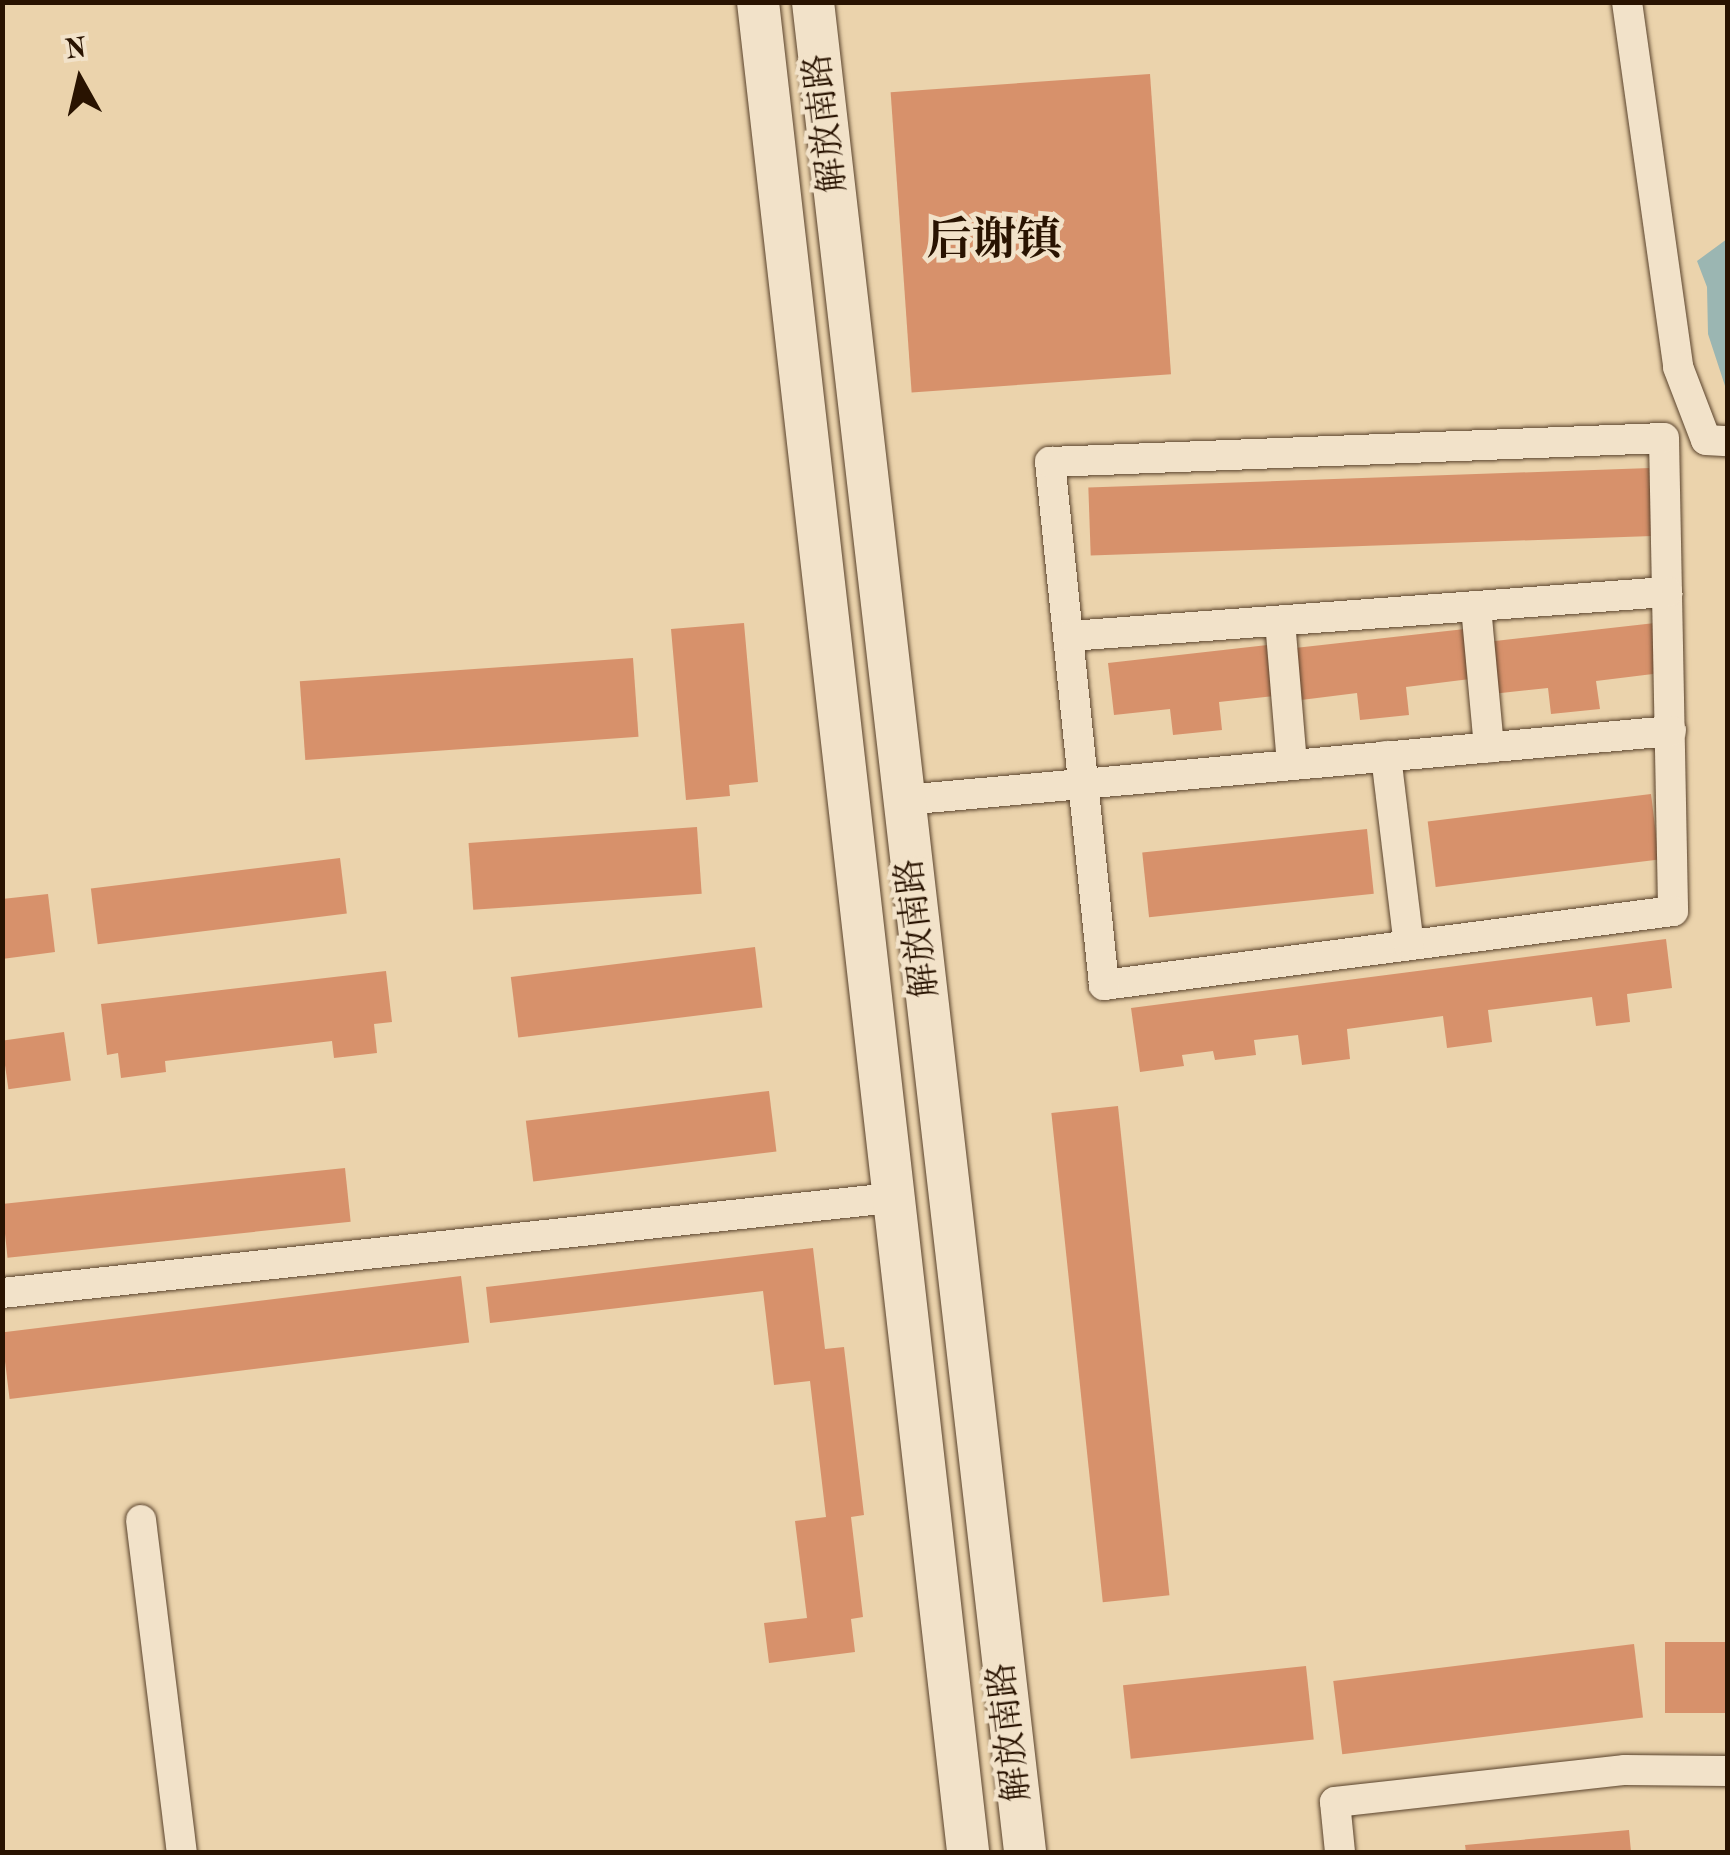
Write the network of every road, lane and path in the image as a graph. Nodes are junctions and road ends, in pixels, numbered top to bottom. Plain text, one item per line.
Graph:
1 (758, 2) edge
2 (813, 2) edge
3 (1627, 2) edge
4 (1728, 441) edge
5 (1667, 592) junction
6 (1476, 606) junction
7 (1280, 621) junction
8 (1070, 636) junction
9 (1671, 730) junction
10 (1488, 747) junction
11 (1386, 756) junction
12 (1292, 765) junction
13 (1084, 784) junction
14 (904, 800) junction
15 (1409, 945) junction
16 (891, 1198) junction
17 (2, 1293) edge
18 (141, 1520) dead end
19 (1728, 1771) edge
20 (182, 1852) edge
21 (968, 1852) edge
22 (1024, 1852) edge
23 (1340, 1852) edge

1 - 16 main road, 解放南路
2 - 14 main road, 解放南路
3 - 4 street
5 - 6 street
5 - 8 street
5 - 9 street
6 - 7 street
6 - 10 street
7 - 8 street
7 - 12 street
8 - 13 street
9 - 10 street
9 - 15 street
10 - 11 street
11 - 12 street
11 - 15 street
12 - 13 street
13 - 14 street
13 - 15 street
14 - 22 main road, 解放南路
16 - 17 street
16 - 21 main road, 解放南路
18 - 20 street
19 - 23 street

